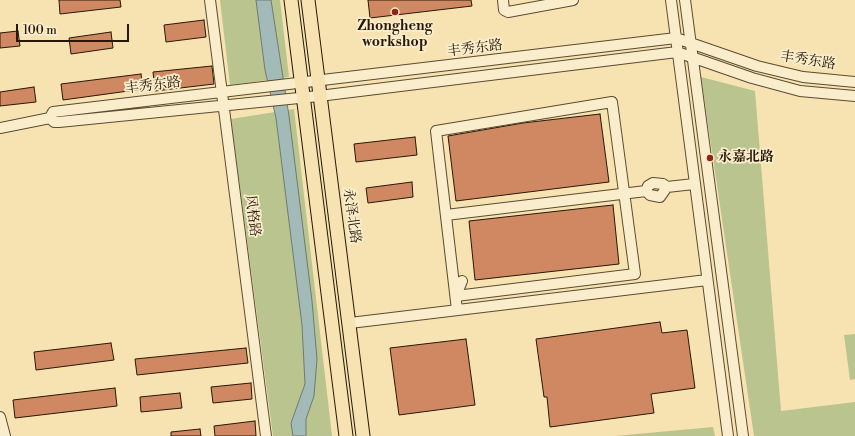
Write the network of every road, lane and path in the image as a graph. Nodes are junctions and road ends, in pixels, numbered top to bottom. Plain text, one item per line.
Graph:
1 (210, 0) edge
2 (291, 0) edge
3 (308, 0) edge
4 (503, 0) edge
5 (573, 0) edge
6 (671, 0) edge
7 (685, 0) edge
8 (676, 38) junction
9 (690, 42) junction
10 (678, 52) junction
11 (692, 56) junction
12 (318, 82) junction
13 (855, 82) edge
14 (295, 84) junction
15 (221, 93) junction
16 (319, 96) junction
17 (855, 96) edge
18 (297, 98) junction
19 (223, 105) junction
20 (50, 118) junction
21 (0, 128) edge
22 (694, 184) junction
23 (624, 194) junction
24 (446, 215) junction
25 (707, 280) junction
26 (462, 281) dead end
27 (456, 296) junction
28 (457, 310) junction
29 (350, 323) junction
30 (0, 417) edge
31 (5, 436) edge
32 (266, 436) edge
33 (346, 436) edge
34 (362, 436) edge
35 (728, 436) edge
36 (743, 436) edge

1 - 15 street, 风格路
2 - 14 main road
3 - 12 main road, 永泽北路
4 - 5 street
6 - 8 street
7 - 9 street
8 - 9 street, 丰秀东路
8 - 10 street
8 - 12 street, 丰秀东路
9 - 11 street
9 - 13 street, 丰秀东路
10 - 11 street, 丰秀东路
10 - 16 street, 丰秀东路
10 - 22 street
11 - 17 street, 丰秀东路
11 - 36 street
12 - 14 street, 丰秀东路
12 - 16 main road, 永泽北路
14 - 15 street, 丰秀东路
14 - 18 main road
15 - 19 street, 风格路
15 - 20 street, 丰秀东路
16 - 18 street, 丰秀东路
16 - 29 main road, 永泽北路
18 - 19 street, 丰秀东路
18 - 33 main road
19 - 20 street, 丰秀东路
19 - 32 street, 风格路
20 - 21 street, 丰秀东路
22 - 23 street
22 - 25 street
23 - 24 street
23 - 24 street
23 - 27 street
24 - 27 street
25 - 28 street
25 - 35 street
26 - 27 street
27 - 28 street
28 - 29 street
29 - 34 main road, 永泽北路
30 - 31 street

